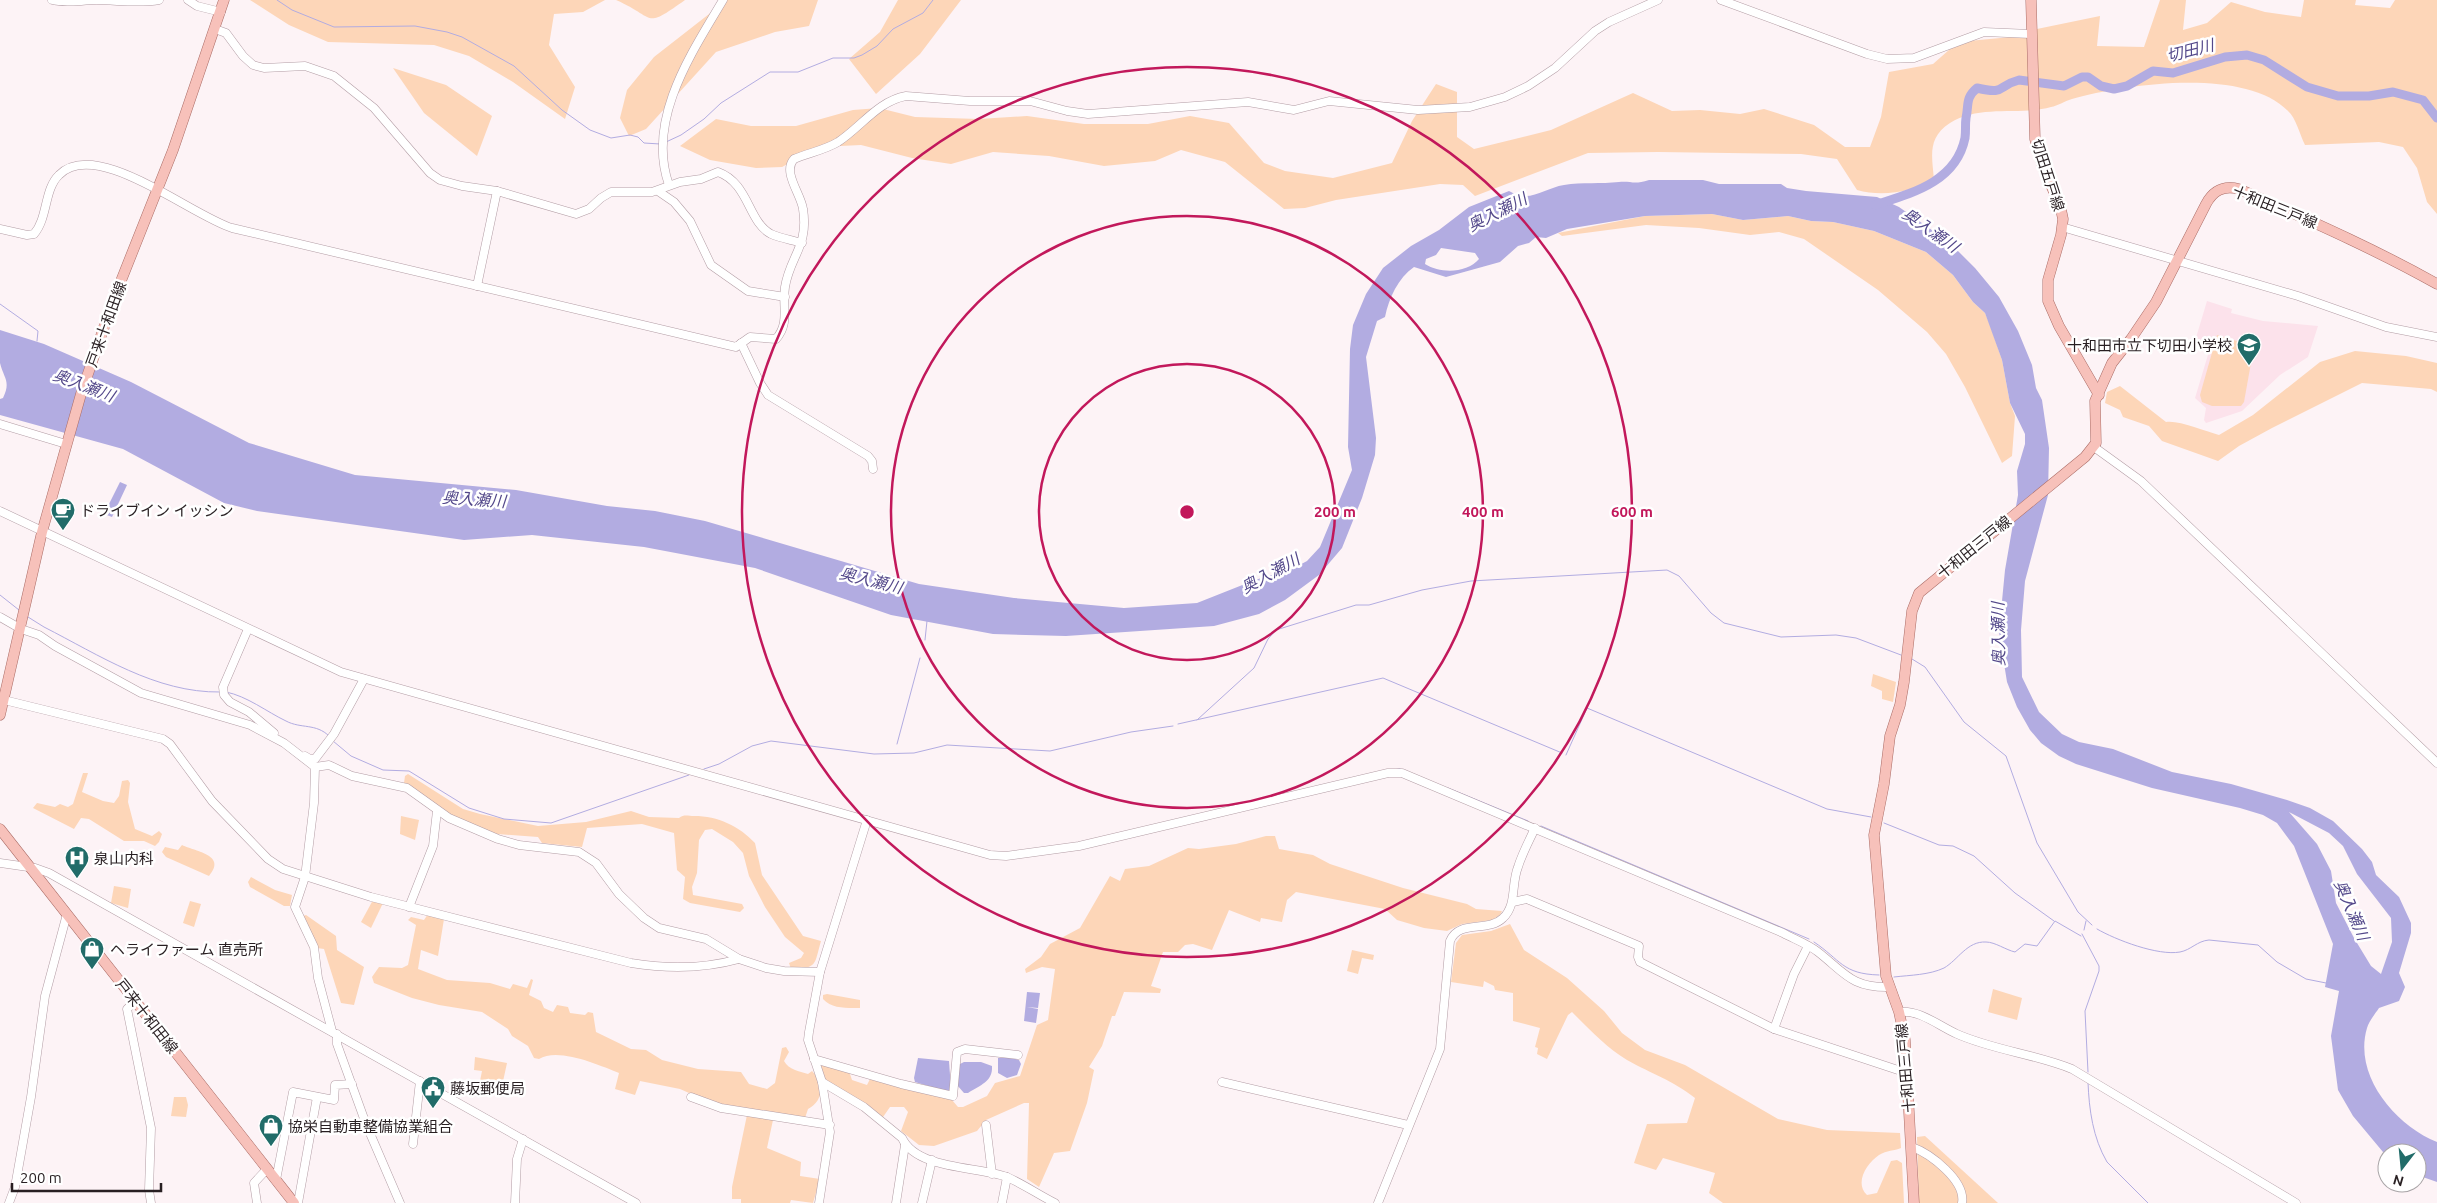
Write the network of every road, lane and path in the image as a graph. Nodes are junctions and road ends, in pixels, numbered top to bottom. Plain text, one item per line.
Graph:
1 (52, 0) edge
2 (159, 0) edge
3 (188, 0) edge
4 (224, 0) edge
5 (723, 0) edge
6 (1658, 0) edge
7 (1722, 0) edge
8 (2031, 0) edge
9 (221, 12) junction
10 (215, 29) junction
11 (2032, 34) junction
12 (669, 185) junction
13 (158, 190) junction
14 (497, 191) junction
15 (658, 191) junction
16 (2062, 227) junction
17 (0, 229) edge
18 (802, 243) junction
19 (2178, 260) junction
20 (2437, 284) edge
21 (477, 286) junction
22 (784, 297) junction
23 (2437, 337) edge
24 (741, 343) junction
25 (2098, 395) junction
26 (0, 424) edge
27 (66, 442) junction
28 (2094, 447) junction
29 (873, 470) dead end
30 (0, 511) edge
31 (42, 532) junction
32 (0, 617) edge
33 (23, 620) junction
34 (248, 629) junction
35 (364, 679) junction
36 (4, 684) edge
37 (4, 700) junction
38 (0, 716) edge
39 (286, 745) junction
40 (299, 754) junction
41 (2437, 763) edge
42 (315, 767) junction
43 (437, 811) junction
44 (867, 820) junction
45 (1535, 828) junction
46 (0, 829) edge
47 (0, 863) edge
48 (29, 867) junction
49 (305, 876) junction
50 (1513, 902) junction
51 (409, 907) junction
52 (67, 914) junction
53 (1808, 946) junction
54 (738, 959) junction
55 (820, 972) junction
56 (1890, 987) junction
57 (135, 1000) junction
58 (1899, 1012) junction
59 (1774, 1029) junction
60 (335, 1033) junction
61 (1018, 1055) dead end
62 (814, 1059) junction
63 (1907, 1073) junction
64 (420, 1081) junction
65 (822, 1082) junction
66 (1222, 1082) dead end
67 (352, 1084) junction
68 (317, 1097) junction
69 (691, 1097) dead end
70 (830, 1125) junction
71 (986, 1125) dead end
72 (1408, 1125) junction
73 (523, 1140) junction
74 (412, 1144) dead end
75 (905, 1146) junction
76 (1912, 1147) junction
77 (932, 1160) junction
78 (267, 1169) junction
79 (992, 1174) junction
80 (1007, 1177) junction
81 (276, 1180) junction
82 (9, 1203) edge
83 (151, 1203) edge
84 (257, 1203) edge
85 (294, 1203) edge
86 (298, 1203) edge
87 (400, 1203) edge
88 (515, 1203) edge
89 (636, 1203) edge
90 (819, 1203) edge
91 (896, 1203) edge
92 (922, 1203) edge
93 (1002, 1203) edge
94 (1054, 1203) edge
95 (1378, 1203) edge
96 (1914, 1203) edge
97 (1962, 1203) edge
98 (2296, 1203) edge

1 - 2 street
3 - 9 street
4 - 9 main road, 戸来十和田線
5 - 12 street
6 - 18 street
7 - 11 street
8 - 11 main road, 切田五戸線
9 - 10 main road, 戸来十和田線
10 - 13 main road, 戸来十和田線
10 - 14 street
11 - 16 main road, 切田五戸線
12 - 15 street
12 - 18 street
13 - 17 street
13 - 21 street
13 - 27 main road, 戸来十和田線
14 - 15 street
14 - 21 street
15 - 22 street
16 - 19 street
16 - 25 main road, 切田五戸線
18 - 22 street
19 - 20 main road, 十和田三戸線
19 - 23 street
19 - 25 main road, 十和田三戸線
21 - 24 street
22 - 24 street
24 - 29 street
25 - 28 main road, 十和田三戸線
26 - 27 street
27 - 31 main road, 戸来十和田線
28 - 41 street
28 - 56 main road, 十和田三戸線
30 - 31 street
31 - 33 main road, 戸来十和田線
31 - 34 street
32 - 33 street
33 - 36 main road, 戸来十和田線
33 - 39 street
34 - 35 street
34 - 39 street
35 - 40 street
35 - 44 street
36 - 37 main road, 戸来十和田線
37 - 38 main road, 戸来十和田線
37 - 49 street
39 - 40 street
40 - 42 street
42 - 43 street
42 - 49 street
43 - 51 street
43 - 54 street
44 - 45 street
44 - 55 street
45 - 50 street
45 - 53 street
46 - 48 main road, 戸来十和田線
47 - 48 street
48 - 52 main road, 戸来十和田線
48 - 60 street
49 - 51 street
49 - 60 street
50 - 59 street
50 - 72 street
51 - 54 street
52 - 57 main road, 戸来十和田線
52 - 82 street
53 - 56 street
53 - 59 street
54 - 55 street
55 - 62 street
56 - 58 main road, 十和田三戸線
57 - 78 main road, 戸来十和田線
57 - 83 street
58 - 63 main road, 十和田三戸線
58 - 98 street
59 - 63 street
60 - 64 street
60 - 67 street
61 - 62 street
62 - 65 street
63 - 76 main road, 十和田三戸線
64 - 73 street
64 - 74 street
65 - 70 street
65 - 75 street
66 - 72 street
67 - 68 street
67 - 87 street
68 - 81 street
68 - 86 street
69 - 70 street
70 - 90 street
71 - 79 street
72 - 95 street
73 - 88 street
73 - 89 street
75 - 77 street
75 - 91 street
76 - 96 main road, 十和田三戸線
76 - 97 street
77 - 79 street
77 - 92 street
78 - 81 main road, 戸来十和田線
78 - 84 street
79 - 80 street
80 - 93 street
80 - 94 street
81 - 85 main road, 戸来十和田線

